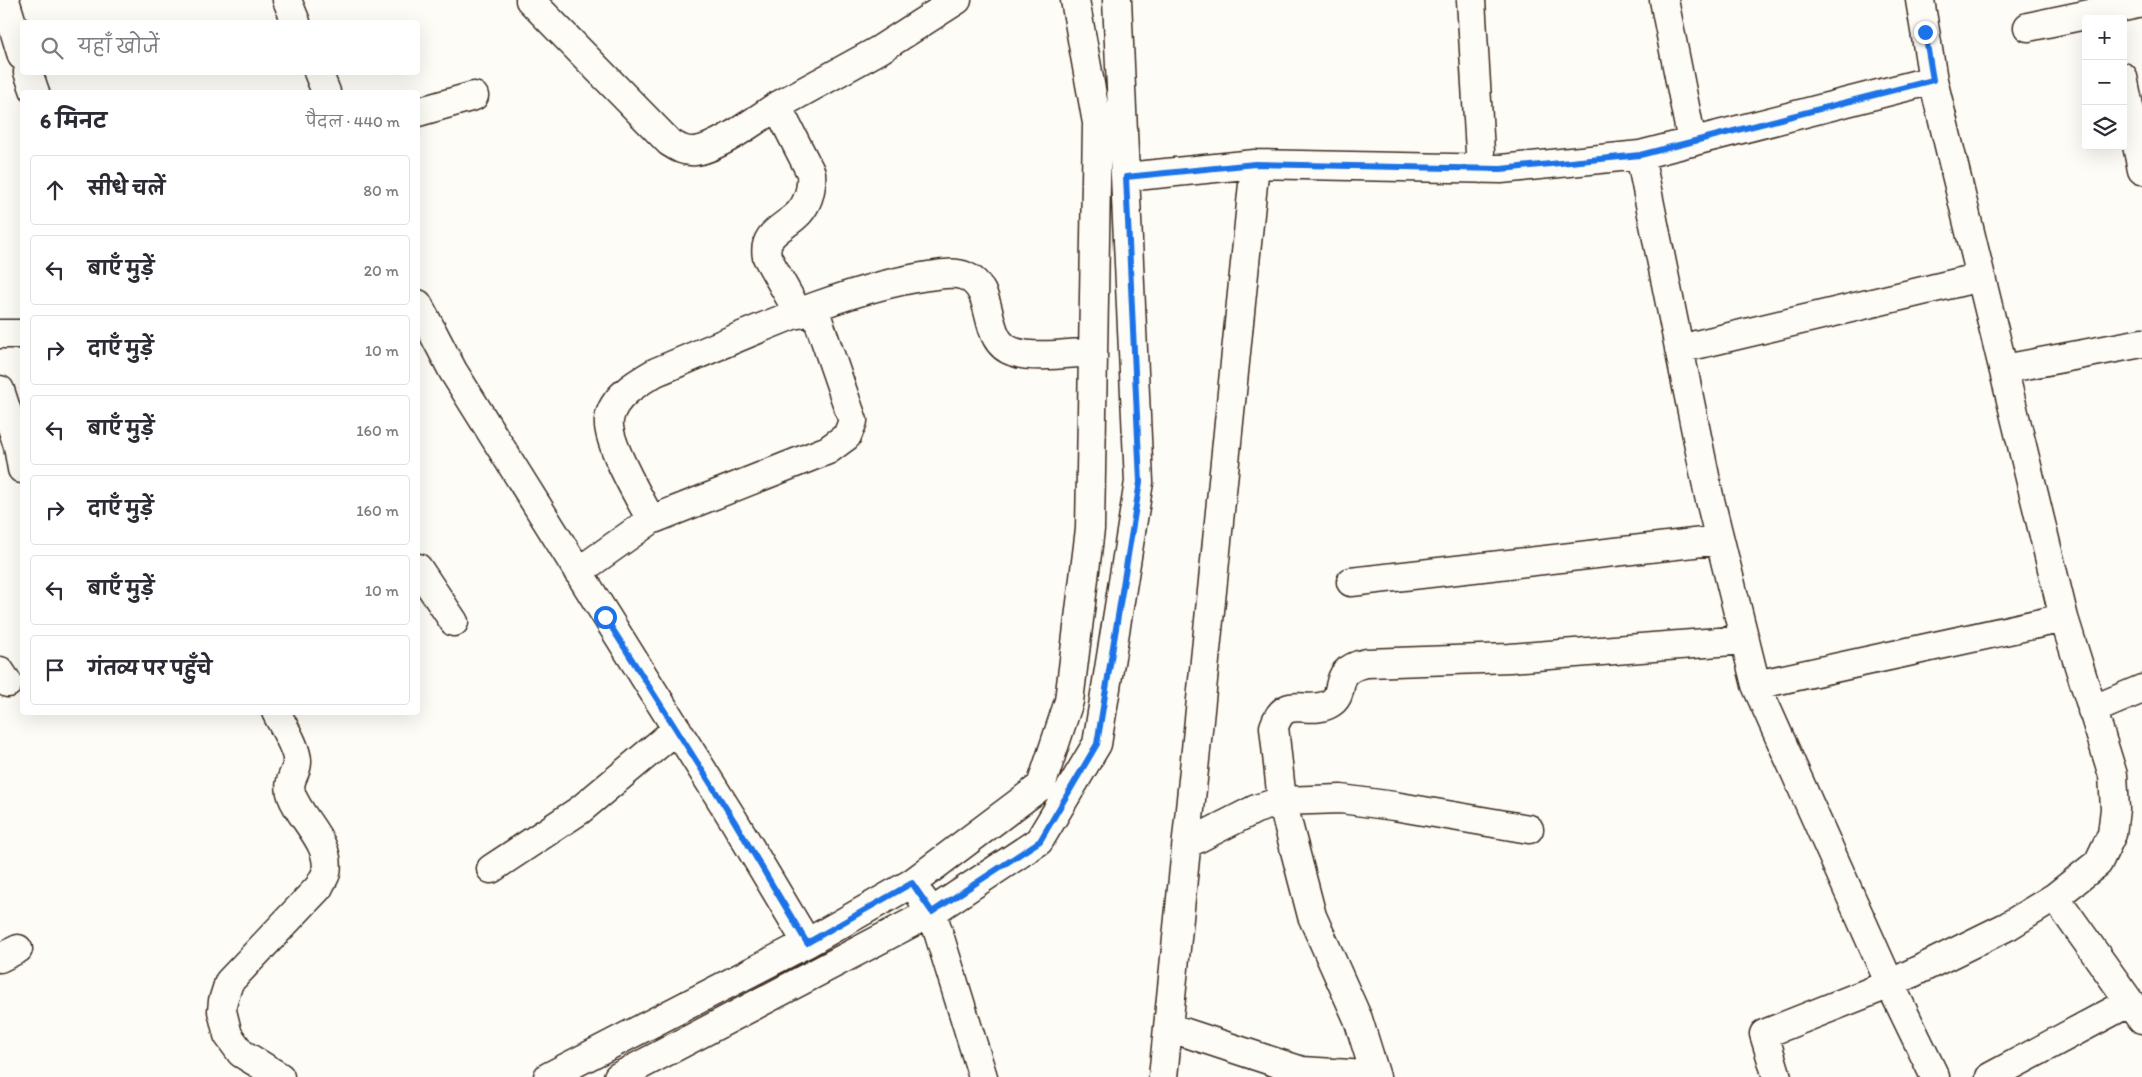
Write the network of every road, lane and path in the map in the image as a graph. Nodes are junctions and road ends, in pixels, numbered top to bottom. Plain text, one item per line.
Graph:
1 (4, 0) edge
2 (287, 0) edge
3 (530, 0) edge
4 (957, 0) edge
5 (1075, 0) edge
6 (1117, 0) edge
7 (1471, 0) edge
8 (1664, 0) edge
9 (1920, 0) edge
10 (2142, 3) edge
11 (2110, 10) edge
12 (295, 20) edge
13 (2028, 27) dead end
14 (20, 50) edge
15 (29, 75) edge
16 (319, 75) edge
17 (1933, 80) junction
18 (34, 90) edge
19 (325, 90) edge
20 (474, 96) dead end
21 (2127, 97) edge
22 (777, 106) junction
23 (420, 111) edge
24 (1692, 142) junction
25 (1640, 155) junction
26 (1255, 164) junction
27 (1481, 169) junction
28 (2142, 170) edge
29 (1126, 177) junction
30 (1981, 277) junction
31 (420, 308) edge
32 (806, 311) junction
33 (0, 334) edge
34 (20, 334) edge
35 (2142, 343) edge
36 (1679, 349) junction
37 (1094, 352) junction
38 (2004, 369) junction
39 (0, 390) edge
40 (20, 458) edge
41 (651, 520) junction
42 (1720, 540) junction
43 (420, 571) edge
44 (578, 572) junction
45 (1351, 582) dead end
46 (2064, 618) junction
47 (454, 622) dead end
48 (1745, 640) junction
49 (1756, 685) junction
50 (2142, 688) edge
51 (2092, 710) junction
52 (277, 715) edge
53 (677, 729) junction
54 (1282, 802) junction
55 (1529, 829) dead end
56 (1187, 844) junction
57 (491, 869) dead end
58 (912, 883) junction
59 (2055, 897) junction
60 (932, 912) junction
61 (807, 943) junction
62 (1890, 984) junction
63 (2136, 1011) edge
64 (1168, 1027) junction
65 (280, 1077) edge
66 (548, 1077) edge
67 (618, 1077) edge
68 (983, 1077) edge
69 (1163, 1077) edge
70 (1368, 1077) edge
71 (1376, 1077) edge
72 (1777, 1077) edge
73 (1935, 1077) edge
74 (1990, 1077) edge

1 - 14 street
2 - 12 street
3 - 22 street
4 - 22 street
5 - 37 street
6 - 29 street
7 - 27 street
8 - 24 street
9 - 17 street
10 - 11 street
11 - 13 street
15 - 18 street
16 - 19 street
17 - 24 street
17 - 30 street
20 - 23 street
21 - 28 street
22 - 32 street
24 - 25 street
25 - 27 street
25 - 36 street
26 - 27 street
26 - 29 street
26 - 56 street
29 - 60 street
30 - 36 street
30 - 38 street
31 - 44 street
32 - 37 street
32 - 41 street
32 - 41 street
33 - 34 street
35 - 38 street
36 - 42 street
37 - 58 street
38 - 46 street
39 - 40 street
41 - 44 street
42 - 45 street
42 - 48 street
43 - 47 street
44 - 53 street
46 - 49 street
46 - 51 street
48 - 49 street
48 - 54 street
49 - 62 street
50 - 51 street
51 - 59 street
52 - 65 street
53 - 57 street
53 - 61 street
54 - 55 street
54 - 56 street
54 - 71 street
56 - 64 street
58 - 60 street
58 - 61 street
59 - 62 street
59 - 63 street
60 - 67 street
60 - 68 street
61 - 66 street
62 - 72 street
62 - 73 street
63 - 74 street
64 - 69 street
64 - 70 street

